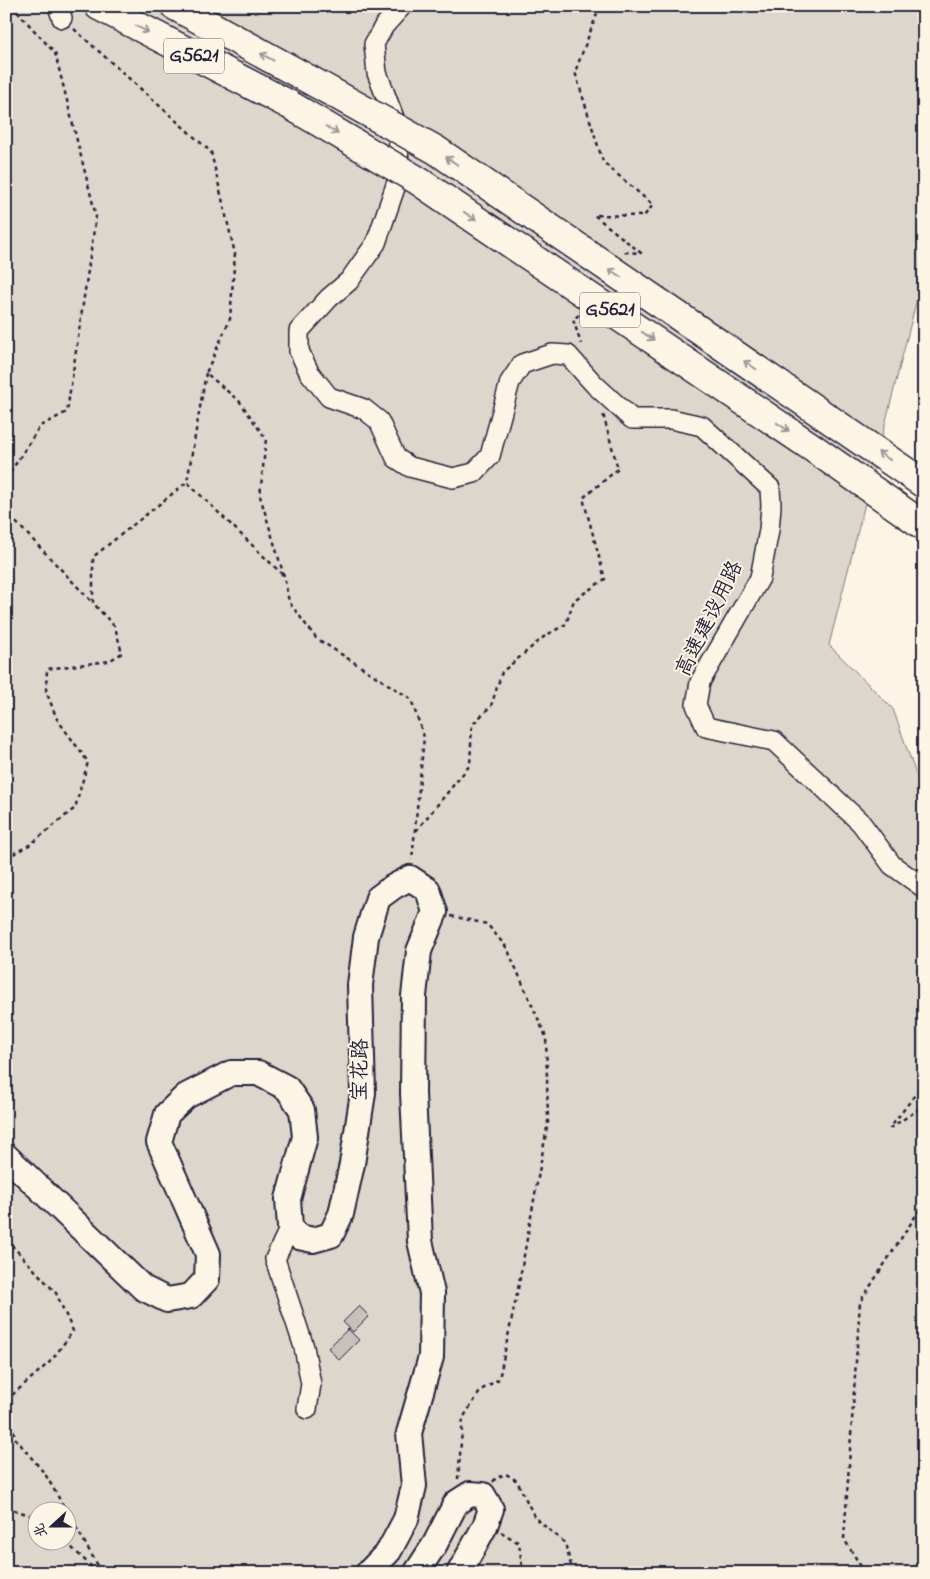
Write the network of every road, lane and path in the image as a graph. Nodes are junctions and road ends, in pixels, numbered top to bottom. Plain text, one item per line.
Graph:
1 (12, 6) edge
2 (99, 6) edge
3 (174, 6) edge
4 (402, 6) edge
5 (600, 6) edge
6 (60, 12) edge
7 (614, 251) dead end
8 (580, 314) dead end
9 (582, 346) dead end
10 (206, 373) junction
11 (602, 412) dead end
12 (6, 479) edge
13 (187, 482) junction
14 (924, 484) edge
15 (6, 501) edge
16 (924, 526) edge
17 (284, 576) junction
18 (93, 603) junction
19 (416, 831) junction
20 (6, 858) edge
21 (410, 878) junction
22 (924, 888) edge
23 (435, 912) junction
24 (924, 1083) edge
25 (924, 1106) edge
26 (6, 1156) edge
27 (924, 1203) edge
28 (290, 1227) junction
29 (6, 1239) edge
30 (307, 1409) dead end
31 (483, 1494) junction
32 (61, 1502) edge
33 (456, 1503) junction
34 (6, 1507) edge
35 (28, 1515) edge
36 (78, 1532) edge
37 (519, 1543) dead end
38 (77, 1552) edge
39 (100, 1573) edge
40 (368, 1573) edge
41 (416, 1573) edge
42 (459, 1573) edge
43 (523, 1573) edge
44 (573, 1573) edge
45 (865, 1573) edge

1 - 12 path
2 -> 16 highway, G5621, bridge
14 -> 3 highway, G5621, bridge
4 - 22 street, 高速建设用路
5 - 7 path
6 - 10 path
8 - 9 path
10 - 13 path
10 - 17 path
11 - 19 path
13 - 17 path
13 - 18 path
15 - 18 path
17 - 19 path
18 - 20 path
19 - 21 path
21 - 23 main road
21 - 28 main road, 宝花路
23 - 33 path
23 - 40 main road
24 - 25 path
26 - 28 main road
27 - 45 path
28 - 30 street
29 - 32 path
31 - 33 main road
31 - 42 main road
31 - 44 path
33 - 41 main road
34 - 35 path
36 - 39 path
37 - 43 path
38 - 39 path

